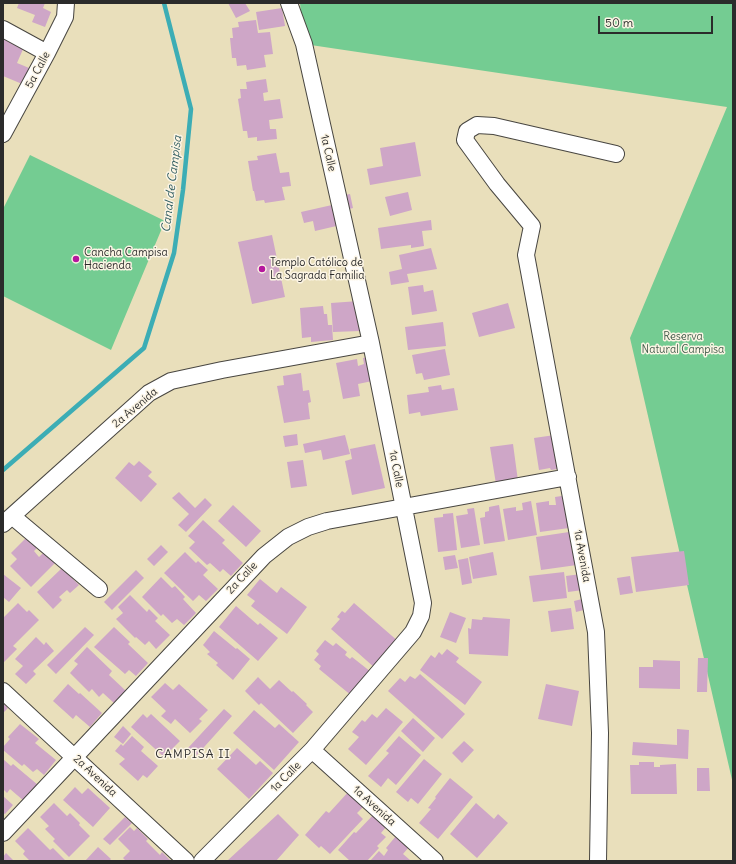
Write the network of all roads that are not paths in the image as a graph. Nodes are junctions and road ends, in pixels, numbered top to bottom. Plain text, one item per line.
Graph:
1 (66, 3) edge
2 (290, 3) edge
3 (3, 29) edge
4 (47, 53) junction
5 (3, 134) edge
6 (616, 154) dead end
7 (371, 344) junction
8 (568, 478) junction
9 (404, 508) junction
10 (8, 520) edge
11 (99, 589) dead end
12 (3, 691) edge
13 (312, 750) junction
14 (74, 756) junction
15 (3, 833) edge
16 (186, 861) edge
17 (202, 861) edge
18 (436, 861) edge
19 (598, 861) edge

1 - 4 street, 5a Calle
2 - 7 street, 1a Calle
3 - 4 street
4 - 5 street, 5a Calle
6 - 8 street, 1a Avenida
7 - 9 street, 1a Calle
7 - 10 street, 2a Avenida
8 - 9 street, 2a Calle
8 - 19 street, 1a Avenida
9 - 13 street, 1a Calle
9 - 14 street, 2a Calle
10 - 11 street
12 - 14 street, 2a Avenida
13 - 17 street, 1a Calle
13 - 18 street, 1a Avenida
14 - 15 street, 2a Calle
14 - 16 street, 2a Avenida

